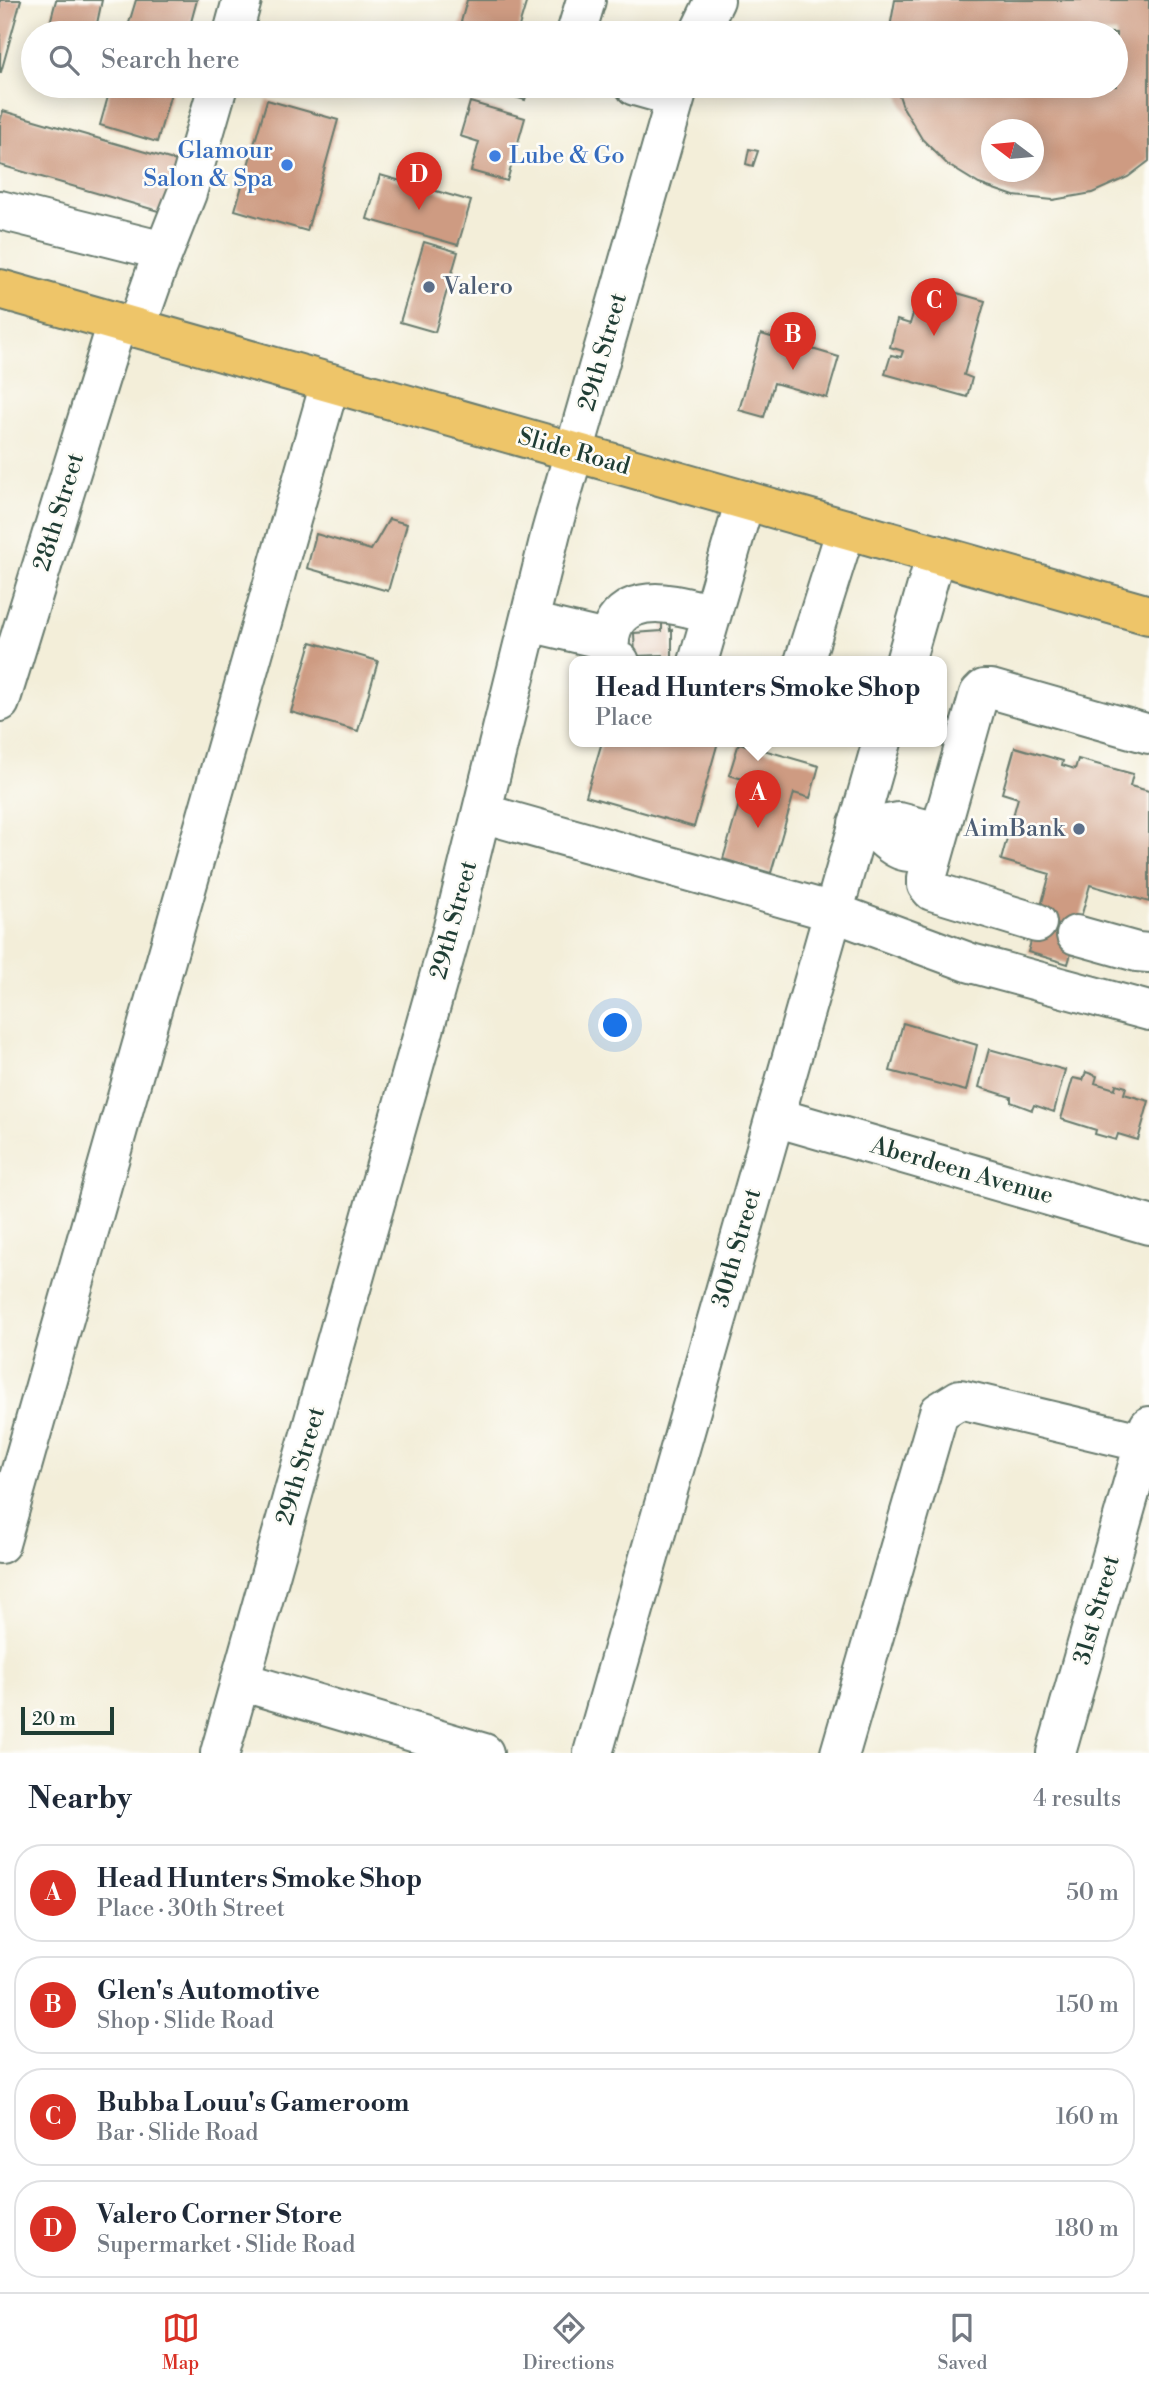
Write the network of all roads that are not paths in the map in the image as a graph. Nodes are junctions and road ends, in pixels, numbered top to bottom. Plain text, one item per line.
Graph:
1 (242, 0) edge
2 (586, 0) edge
3 (715, 0) edge
4 (236, 21) edge
5 (580, 21) edge
6 (705, 21) edge
7 (215, 98) edge
8 (675, 98) edge
9 (0, 210) edge
10 (164, 251) junction
11 (0, 289) edge
12 (127, 325) junction
13 (330, 383) junction
14 (574, 452) junction
15 (745, 500) junction
16 (846, 529) junction
17 (936, 554) junction
18 (712, 614) junction
19 (1149, 615) edge
20 (529, 622) junction
21 (615, 651) edge
22 (700, 656) edge
23 (806, 656) edge
24 (907, 656) edge
25 (0, 702) edge
26 (1149, 734) edge
27 (881, 747) edge
28 (482, 813) junction
29 (865, 825) junction
30 (936, 846) junction
31 (833, 912) junction
32 (1037, 923) dead end
33 (1076, 935) dead end
34 (1149, 953) edge
35 (1149, 1012) edge
36 (775, 1117) junction
37 (1149, 1225) edge
38 (1147, 1437) edge
39 (0, 1544) edge
40 (240, 1681) junction
41 (220, 1753) edge
42 (484, 1753) edge
43 (593, 1753) edge
44 (840, 1753) edge
45 (1056, 1753) edge

1 - 4 street
2 - 5 street
3 - 6 street
7 - 10 street, 28th Street
8 - 14 street, 29th Street
9 - 10 street
10 - 12 street, 28th Street
11 - 12 main road, Slide Road
12 - 13 main road, Slide Road
12 - 25 street, 28th Street
13 - 14 main road, Slide Road
13 - 39 street
14 - 15 main road, Slide Road
14 - 20 street, 29th Street
15 - 16 main road, Slide Road
15 - 18 street
16 - 17 main road, Slide Road
16 - 23 street
17 - 19 main road, Slide Road
17 - 24 street
18 - 21 street
18 - 22 street
20 - 21 street
20 - 28 street, 29th Street
26 - 30 street
27 - 29 street, 30th Street
28 - 31 street
28 - 40 street, 29th Street
29 - 30 street
29 - 31 street, 30th Street
30 - 32 street
31 - 35 street
31 - 36 street, 30th Street
33 - 34 street
36 - 37 street, Aberdeen Avenue
36 - 43 street, 30th Street
38 - 44 street
38 - 45 street, 31st Street
40 - 41 street, 29th Street
40 - 42 street

